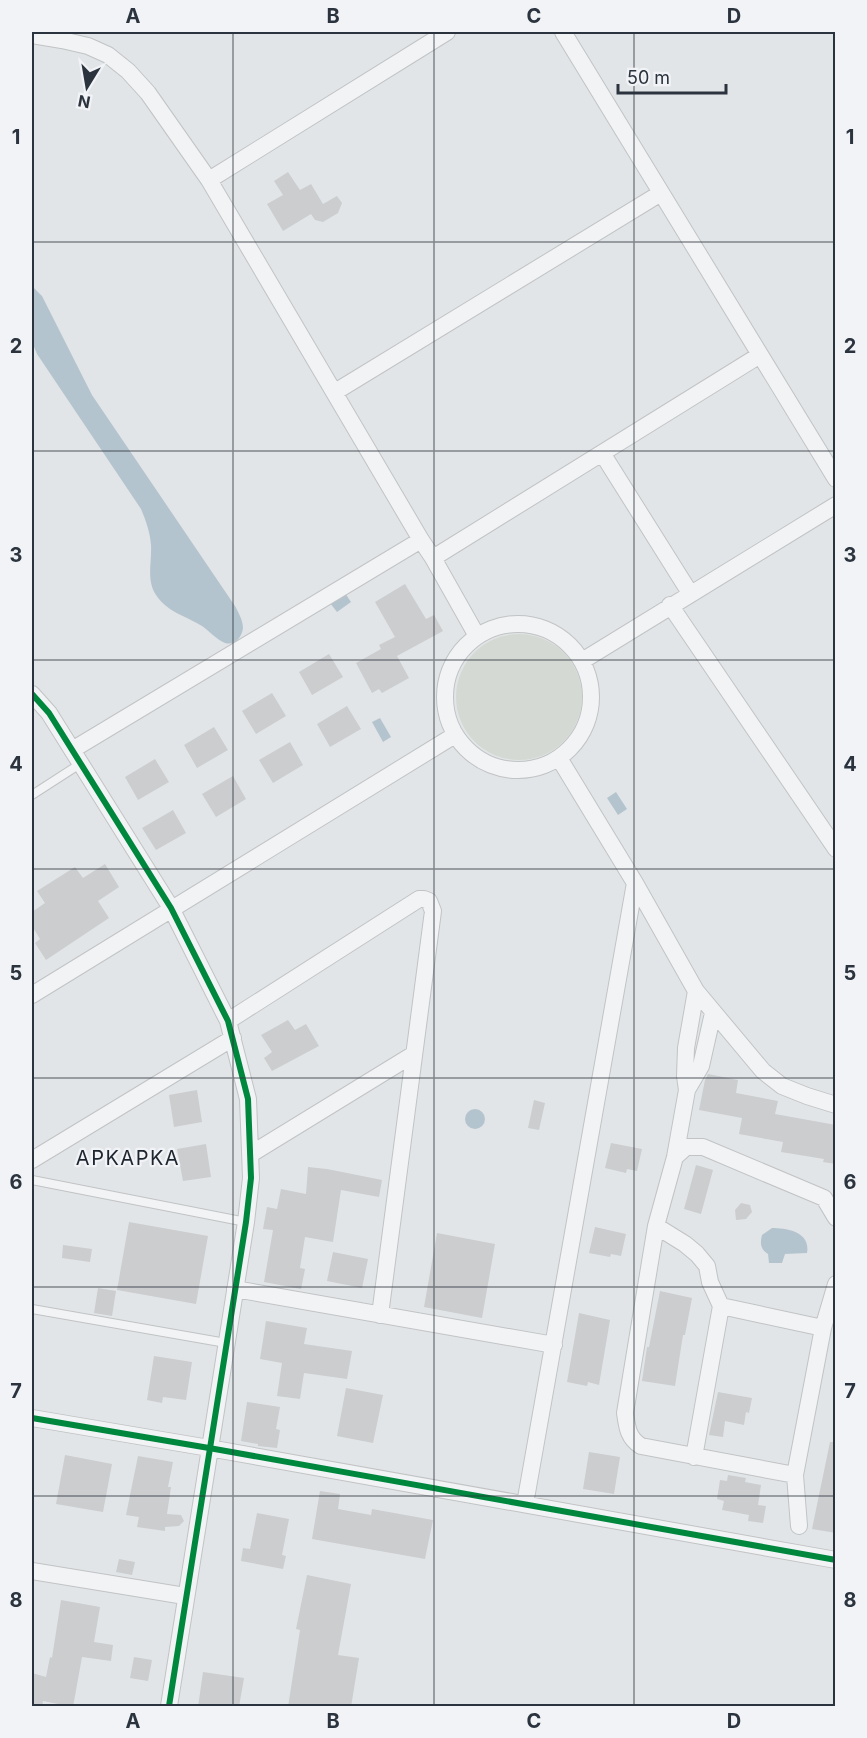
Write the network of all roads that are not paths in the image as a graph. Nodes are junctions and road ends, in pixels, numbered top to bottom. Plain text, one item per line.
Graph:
1 (447, 32) edge
2 (563, 32) edge
3 (32, 35) edge
4 (209, 180) junction
5 (662, 193) junction
6 (760, 355) junction
7 (335, 392) junction
8 (602, 453) junction
9 (836, 479) edge
10 (836, 505) edge
11 (421, 540) junction
12 (434, 558) junction
13 (690, 593) junction
14 (670, 605) junction
15 (477, 636) junction
16 (582, 661) junction
17 (32, 694) edge
18 (455, 735) junction
19 (76, 757) junction
20 (559, 758) junction
21 (32, 795) edge
22 (836, 849) edge
23 (635, 884) junction
24 (171, 908) junction
25 (696, 991) junction
26 (32, 994) edge
27 (713, 1012) junction
28 (228, 1021) junction
29 (233, 1038) junction
30 (414, 1054) junction
31 (687, 1090) junction
32 (836, 1105) edge
33 (251, 1154) junction
34 (675, 1157) junction
35 (32, 1160) edge
36 (32, 1180) edge
37 (836, 1218) edge
38 (246, 1222) junction
39 (656, 1226) junction
40 (836, 1284) edge
41 (235, 1289) junction
42 (721, 1306) junction
43 (32, 1309) edge
44 (380, 1315) junction
45 (823, 1328) junction
46 (226, 1343) junction
47 (554, 1345) junction
48 (32, 1418) edge
49 (209, 1448) junction
50 (694, 1457) junction
51 (795, 1475) junction
52 (525, 1504) junction
53 (799, 1526) dead end
54 (836, 1560) edge
55 (32, 1571) edge
56 (185, 1596) junction
57 (169, 1707) edge

1 - 4 street
2 - 5 street
3 - 4 street
4 - 7 street
5 - 6 street
5 - 7 street
6 - 8 street
6 - 9 street
7 - 11 street
8 - 12 street
8 - 13 street
10 - 13 street
11 - 12 street
11 - 19 street
12 - 15 street
13 - 14 street
14 - 16 street
14 - 22 street
15 - 16 street
15 - 18 street
16 - 20 street
17 - 19 street
18 - 20 street
18 - 24 street
19 - 21 lane
19 - 24 street
20 - 23 street
23 - 25 street
23 - 47 street
24 - 26 street
24 - 28 street
25 - 27 street
25 - 31 street
27 - 31 street
27 - 32 street
28 - 29 street
28 - 30 street
29 - 33 street
29 - 35 street
30 - 33 street
30 - 44 street
31 - 34 street
33 - 38 street
34 - 37 street
34 - 39 street
36 - 38 lane
38 - 41 street
39 - 42 street
39 - 50 street
40 - 45 street
41 - 44 street
41 - 46 street
42 - 45 street
42 - 50 street
43 - 46 lane
44 - 47 street
45 - 51 street
46 - 49 street
47 - 52 street
48 - 49 street
49 - 52 street
49 - 56 street
50 - 51 street
51 - 53 street
52 - 54 street
55 - 56 street
56 - 57 street

